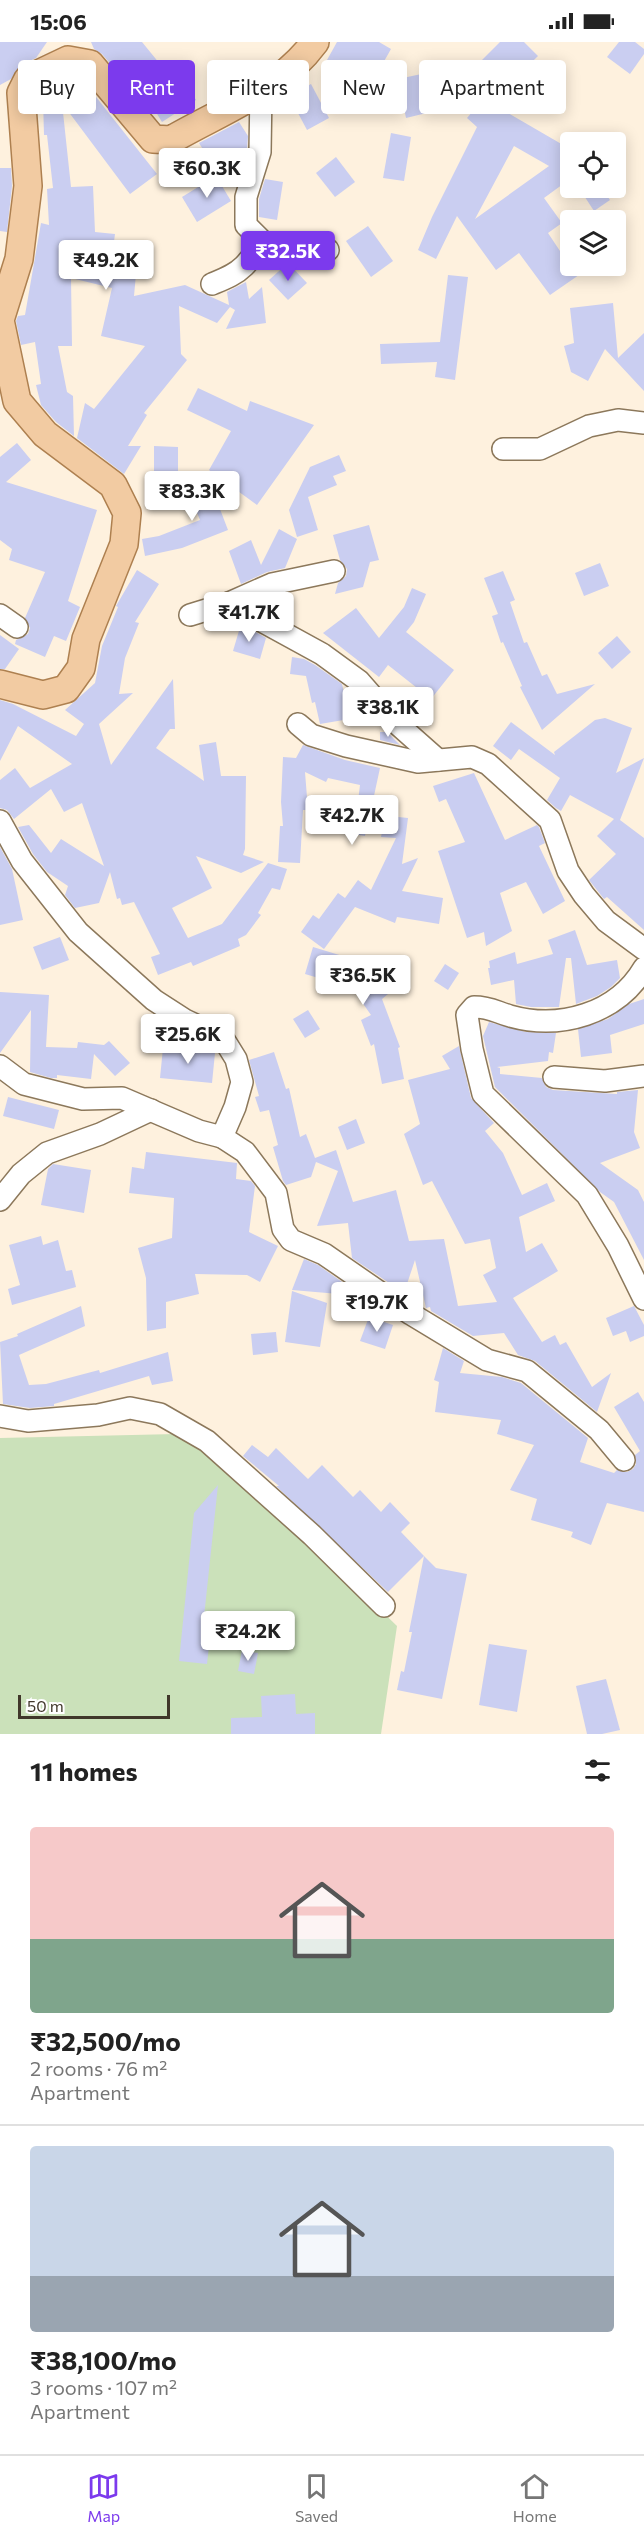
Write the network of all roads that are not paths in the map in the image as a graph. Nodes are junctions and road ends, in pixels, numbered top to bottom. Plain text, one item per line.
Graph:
1 (315, 42) edge
2 (302, 60) edge
3 (218, 114) edge
4 (261, 114) edge
5 (266, 245) junction
6 (328, 250) dead end
7 (212, 284) dead end
8 (644, 423) edge
9 (502, 449) dead end
10 (334, 571) dead end
11 (229, 603) junction
12 (190, 615) dead end
13 (0, 684) edge
14 (298, 724) dead end
15 (438, 760) junction
16 (0, 821) edge
17 (644, 949) edge
18 (644, 968) edge
19 (0, 1066) edge
20 (644, 1076) edge
21 (554, 1077) dead end
22 (151, 1110) junction
23 (222, 1137) junction
24 (0, 1200) edge
25 (644, 1299) edge
26 (0, 1416) edge
27 (624, 1460) dead end
28 (384, 1606) dead end

1 - 2 main road
3 - 13 main road
4 - 5 street
5 - 6 street
5 - 7 street
8 - 9 street
10 - 11 street
11 - 12 street
11 - 15 street
14 - 15 street
15 - 17 street
16 - 23 street
18 - 25 street
19 - 22 street
20 - 21 street
22 - 23 street
22 - 24 street
23 - 27 street
26 - 28 street

